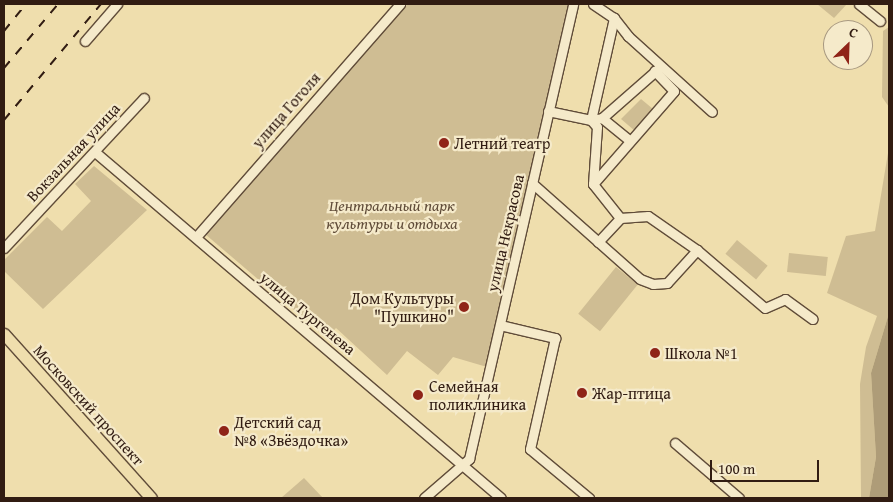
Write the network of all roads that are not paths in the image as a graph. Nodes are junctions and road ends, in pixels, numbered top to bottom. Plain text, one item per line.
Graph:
1 (117, 4) edge
2 (400, 4) edge
3 (573, 4) edge
4 (593, 4) edge
5 (859, 4) edge
6 (614, 18) junction
7 (880, 21) dead end
8 (84, 41) dead end
9 (658, 69) junction
10 (144, 98) dead end
11 (548, 111) junction
12 (712, 112) dead end
13 (602, 118) junction
14 (591, 120) junction
15 (630, 141) junction
16 (95, 152) junction
17 (532, 183) junction
18 (593, 184) junction
19 (620, 218) junction
20 (196, 237) junction
21 (598, 242) junction
22 (4, 248) edge
23 (697, 250) junction
24 (813, 319) dead end
25 (500, 325) junction
26 (4, 334) edge
27 (675, 443) dead end
28 (462, 465) junction
29 (151, 498) edge
30 (424, 498) edge
31 (501, 498) edge
32 (589, 498) edge
33 (739, 498) edge

1 - 8 street
2 - 20 street, улица Гоголя
3 - 11 street, улица Некрасова
4 - 6 street
5 - 7 street
6 - 9 street
6 - 14 street
9 - 12 street
9 - 13 street
9 - 15 street
10 - 16 street, Вокзальная улица
11 - 14 street
11 - 17 street, улица Некрасова
13 - 14 street
13 - 15 street
14 - 18 street
15 - 18 street
16 - 20 street, улица Тургенева
16 - 22 street, Вокзальная улица
17 - 21 street
17 - 25 street, улица Некрасова
18 - 19 street
19 - 21 street
19 - 23 street
20 - 28 street, улица Тургенева
21 - 23 street
23 - 24 street
25 - 28 street, улица Некрасова
25 - 32 street
26 - 29 main road, Московский проспект
27 - 33 street
28 - 30 street
28 - 31 street, улица Тургенева

